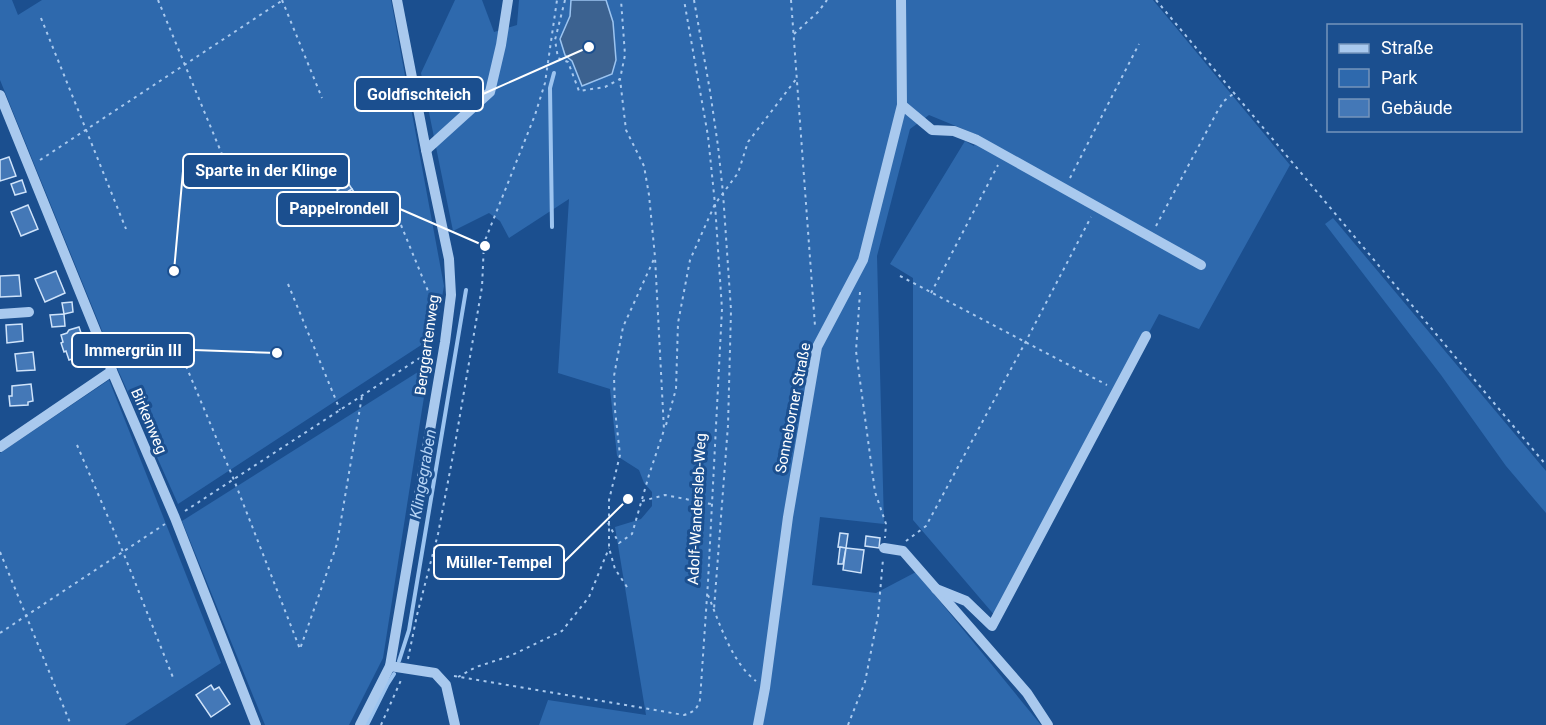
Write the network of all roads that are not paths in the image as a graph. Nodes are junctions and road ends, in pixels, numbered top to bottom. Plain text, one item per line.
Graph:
1 (397, 0) edge
2 (508, 0) edge
3 (901, 0) edge
4 (0, 95) edge
5 (902, 105) junction
6 (426, 150) junction
7 (1202, 265) dead end
8 (29, 312) dead end
9 (0, 314) edge
10 (1146, 336) dead end
11 (112, 371) junction
12 (0, 447) edge
13 (884, 548) road end
14 (936, 589) junction
15 (390, 666) junction
16 (256, 725) edge
17 (360, 725) edge
18 (455, 725) edge
19 (758, 725) edge
20 (1048, 725) edge

1 - 6 street, Berggartenweg
2 - 6 street
3 - 5 street, Sonneborner Straße
4 - 11 street, Birkenweg
5 - 7 street
5 - 19 street, Sonneborner Straße
6 - 15 street, Berggartenweg
8 - 9 street
10 - 14 street
11 - 12 street
11 - 16 street, Birkenweg
13 - 14 street
14 - 20 street
15 - 17 street, Berggartenweg
15 - 18 street

